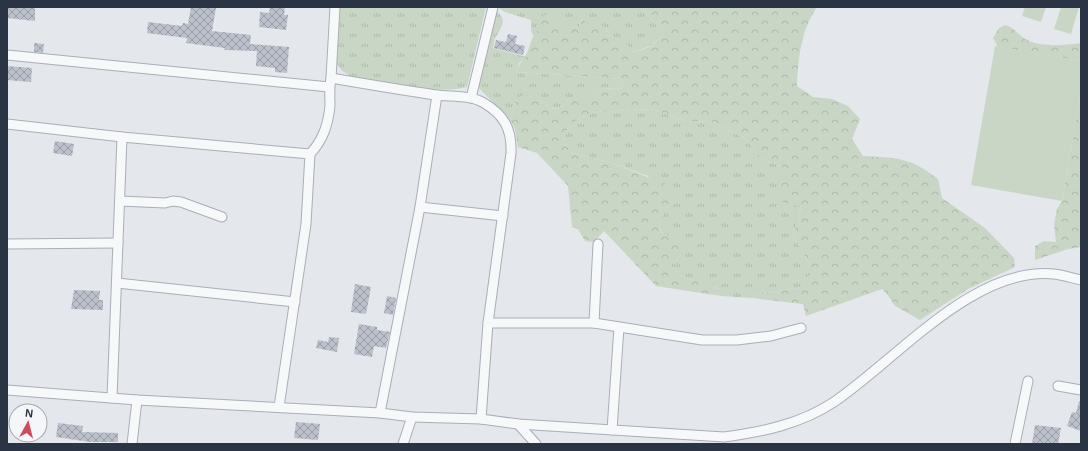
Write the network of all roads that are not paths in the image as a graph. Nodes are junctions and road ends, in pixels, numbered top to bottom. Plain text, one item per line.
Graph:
1 (334, 7) edge
2 (493, 7) edge
3 (7, 55) edge
4 (330, 83) junction
5 (437, 95) junction
6 (471, 98) junction
7 (7, 124) edge
8 (122, 137) junction
9 (310, 154) junction
10 (120, 201) junction
11 (420, 207) junction
12 (503, 216) junction
13 (222, 217) dead end
14 (118, 243) junction
15 (7, 244) edge
16 (598, 244) dead end
17 (1081, 280) edge
18 (117, 283) junction
19 (296, 302) junction
20 (488, 323) junction
21 (594, 323) junction
22 (619, 327) junction
23 (801, 328) dead end
24 (1028, 381) dead end
25 (1058, 386) dead end
26 (7, 390) edge
27 (1081, 390) edge
28 (112, 398) junction
29 (137, 400) junction
30 (278, 407) junction
31 (380, 413) junction
32 (412, 417) junction
33 (481, 419) junction
34 (518, 424) junction
35 (612, 430) junction
36 (725, 440) edge
37 (132, 444) edge
38 (403, 444) edge
39 (536, 444) edge
40 (1015, 444) edge

1 - 4 street
2 - 6 street
3 - 4 street
4 - 5 street
4 - 9 street
5 - 6 street
5 - 11 street
6 - 12 street
7 - 8 street
8 - 9 street
8 - 10 street
9 - 19 street
10 - 13 street
10 - 14 street
11 - 12 street
11 - 31 street
12 - 20 street
14 - 15 street
14 - 18 street
16 - 21 street
17 - 36 street
18 - 19 street
18 - 28 street
19 - 30 street
20 - 21 street
20 - 33 street
21 - 22 street
22 - 23 street
22 - 35 street
24 - 40 street
25 - 27 street
26 - 28 street
28 - 29 street
29 - 30 street
29 - 37 street
30 - 31 street
31 - 32 street
32 - 33 street
32 - 38 street
33 - 34 street
34 - 35 street
34 - 39 street
35 - 36 street

